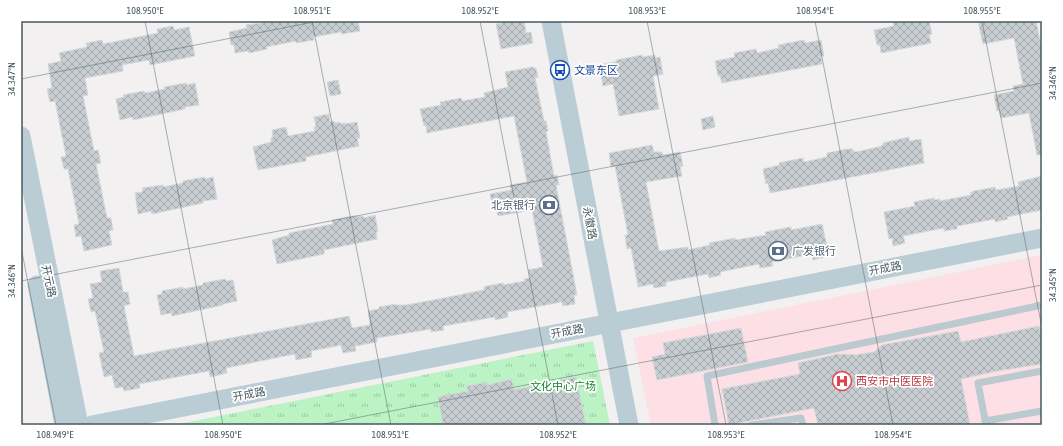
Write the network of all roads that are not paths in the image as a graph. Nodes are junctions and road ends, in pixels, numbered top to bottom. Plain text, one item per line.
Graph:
1 (551, 21) edge
2 (21, 136) edge
3 (21, 201) edge
4 (1042, 238) edge
5 (1042, 305) edge
6 (609, 322) junction
7 (1042, 371) edge
8 (1042, 411) edge
9 (986, 423) edge
10 (64, 425) edge
11 (79, 425) edge
12 (92, 425) edge
13 (629, 425) edge
14 (714, 425) edge
15 (752, 425) edge
16 (803, 425) edge

1 - 6 street, 永徽路
2 - 11 street, 开元路
3 - 10 street, 开元路
4 - 6 street, 开成路
5 - 14 lane
6 - 12 street, 开成路
6 - 13 street, 永徽路
7 - 9 lane
8 - 9 lane
15 - 16 lane

